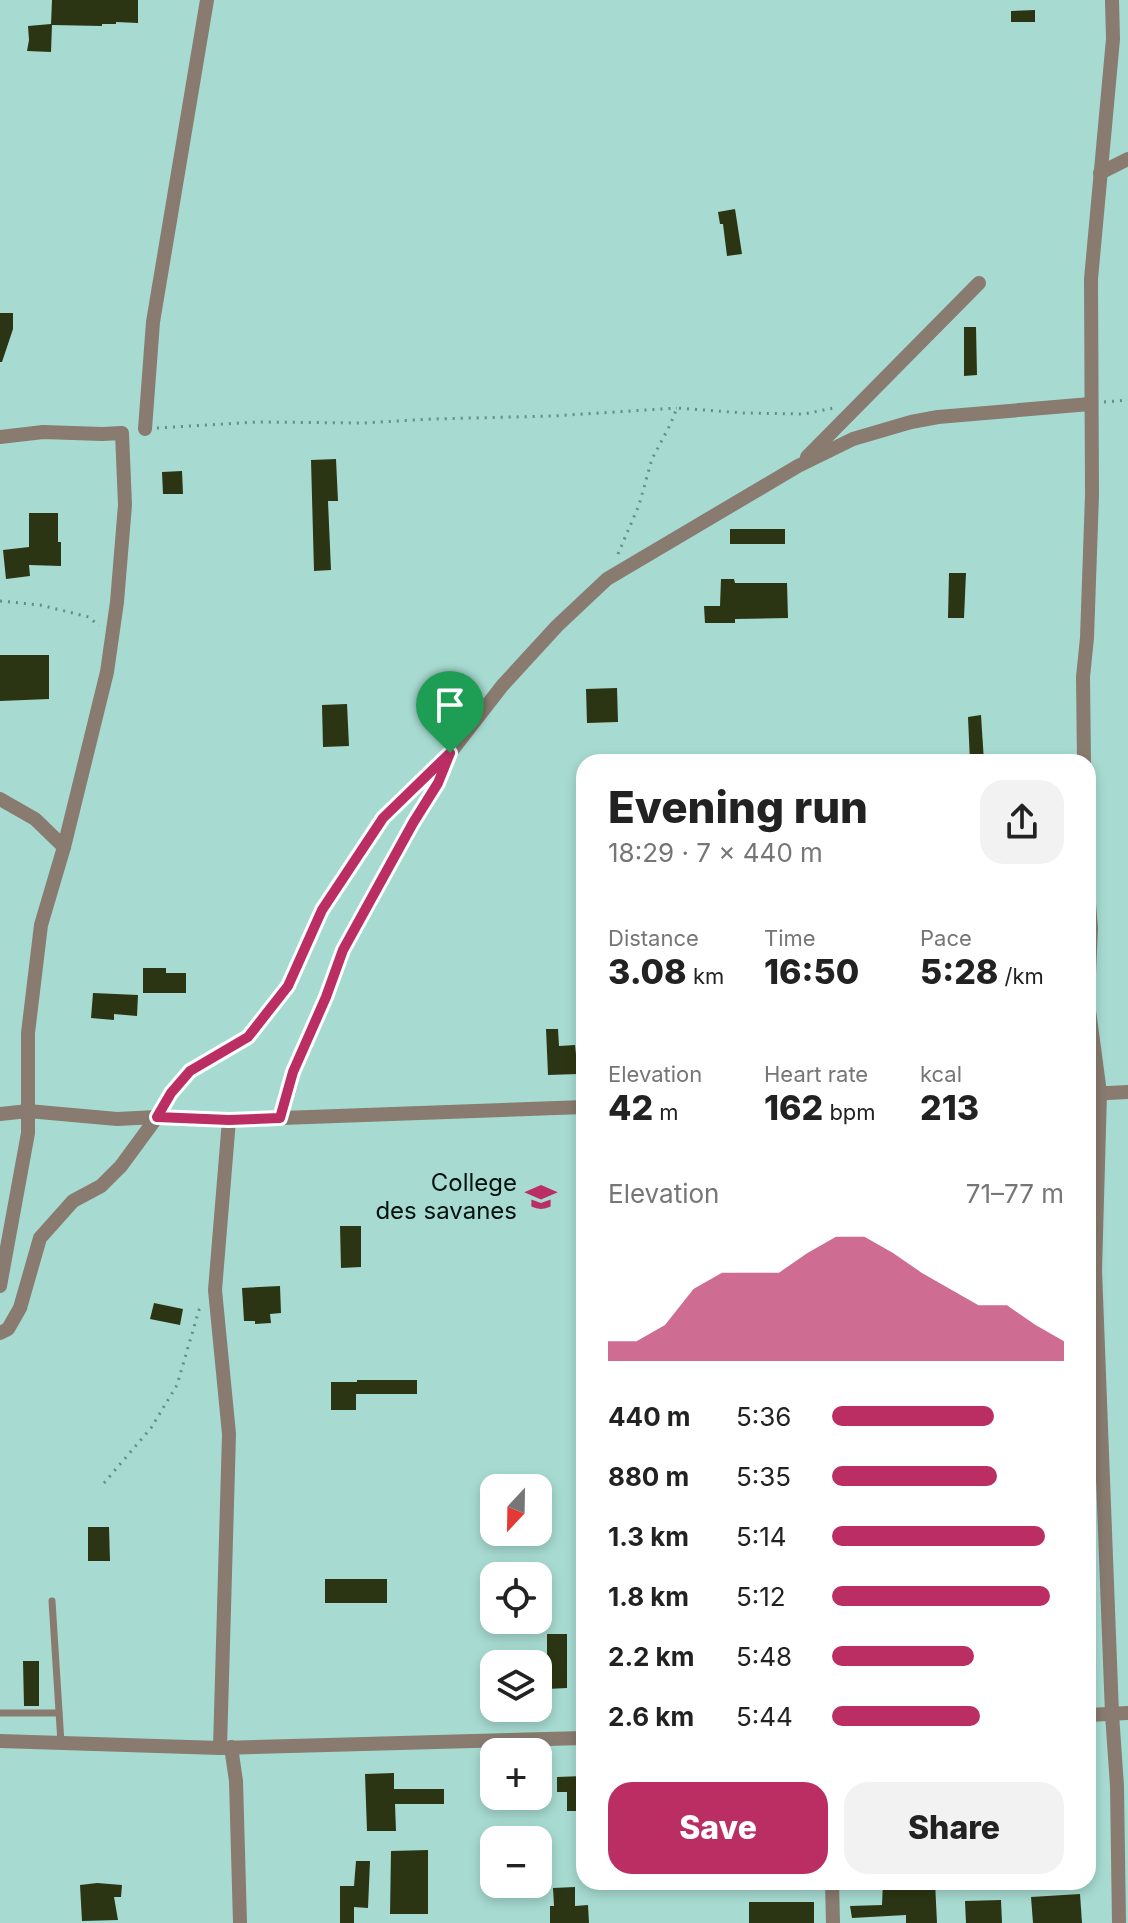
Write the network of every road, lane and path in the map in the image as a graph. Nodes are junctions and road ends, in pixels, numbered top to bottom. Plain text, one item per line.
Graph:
1 (207, 0) edge
2 (1112, 0) edge
3 (1128, 159) edge
4 (1100, 173) junction
5 (979, 283) dead end
6 (1128, 400) edge
7 (860, 403) junction
8 (1090, 404) junction
9 (677, 408) junction
10 (145, 429) joint
11 (0, 437) edge
12 (798, 466) junction
13 (618, 554) dead end
14 (0, 601) edge
15 (112, 636) junction
16 (450, 753) junction
17 (1084, 754) edge
18 (0, 799) edge
19 (64, 847) junction
20 (1128, 1092) edge
21 (1096, 1094) edge
22 (576, 1107) edge
23 (28, 1111) junction
24 (0, 1114) edge
25 (157, 1117) junction
26 (280, 1118) junction
27 (229, 1120) junction
28 (3, 1252) edge
29 (0, 1286) edge
30 (215, 1290) junction
31 (1096, 1296) edge
32 (0, 1333) edge
33 (104, 1483) dead end
34 (52, 1601) dead end
35 (0, 1713) edge
36 (59, 1713) junction
37 (1128, 1713) edge
38 (1112, 1714) junction
39 (1096, 1715) edge
40 (576, 1738) edge
41 (0, 1741) edge
42 (61, 1743) junction
43 (226, 1748) junction
44 (832, 1890) edge
45 (240, 1923) edge
46 (833, 1923) edge
47 (1119, 1923) edge

1 - 10 street
2 - 4 street
3 - 4 street
4 - 8 street
5 - 7 street
6 - 8 path
7 - 9 path
7 - 12 street
8 - 12 street
8 - 17 street
9 - 10 path
9 - 13 path
11 - 15 street
12 - 16 street
14 - 15 path
15 - 19 street
16 - 25 street
16 - 26 street
18 - 19 street
19 - 23 street
20 - 21 street
22 - 26 street
23 - 24 street
23 - 25 street
23 - 28 street
25 - 27 street
25 - 32 street
26 - 27 street
27 - 30 street
28 - 29 street
30 - 33 path
30 - 43 street
31 - 38 street
34 - 36 lane
35 - 36 lane
36 - 42 lane
37 - 38 street
38 - 39 street
38 - 47 street
40 - 43 street
41 - 42 street
42 - 43 street
43 - 45 street
44 - 46 street

